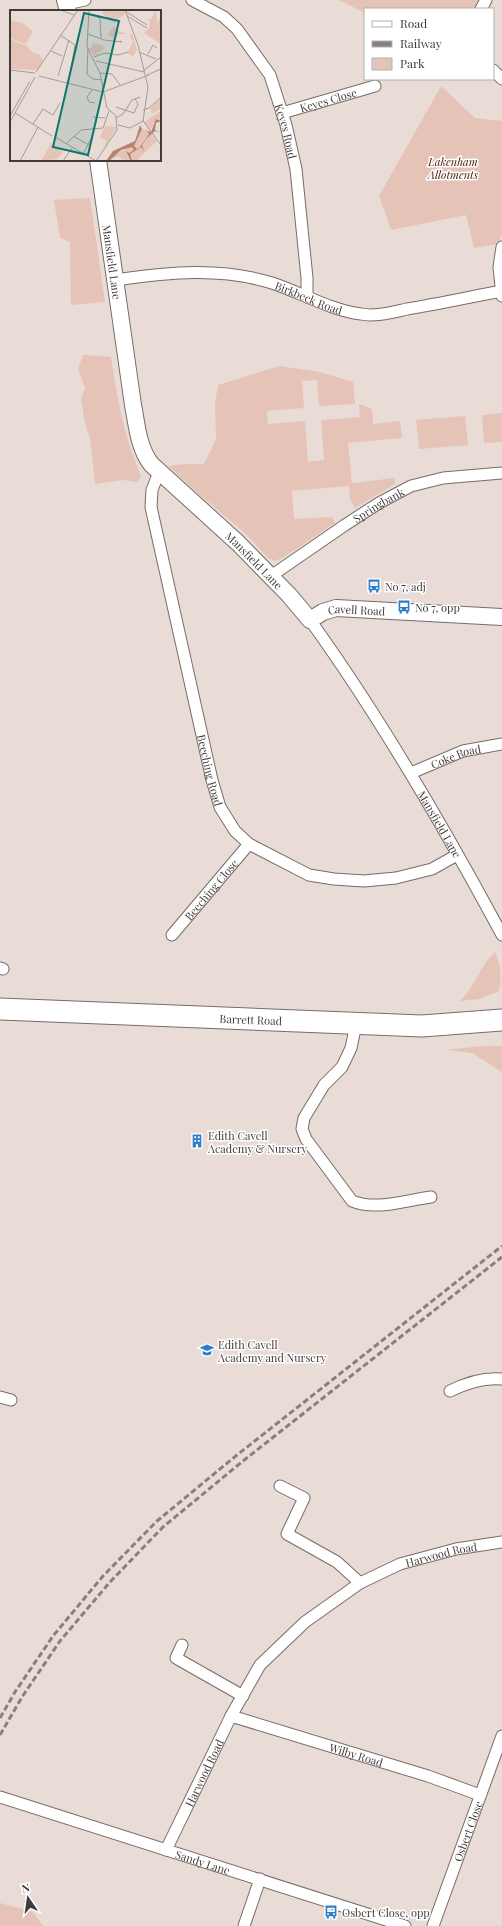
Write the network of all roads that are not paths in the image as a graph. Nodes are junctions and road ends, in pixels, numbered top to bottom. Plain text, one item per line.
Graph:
1 (85, 0) edge
2 (192, 0) edge
3 (66, 5) edge
4 (494, 71) edge
5 (502, 79) edge
6 (375, 86) dead end
7 (282, 113) junction
8 (98, 161) edge
9 (502, 247) edge
10 (116, 280) junction
11 (502, 293) edge
12 (307, 297) junction
13 (159, 472) junction
14 (502, 473) edge
15 (271, 576) junction
16 (502, 617) edge
17 (310, 620) junction
18 (502, 744) edge
19 (411, 773) junction
20 (249, 844) junction
21 (457, 855) junction
22 (172, 935) dead end
23 (502, 935) edge
24 (0, 1009) edge
25 (502, 1020) edge
26 (356, 1024) junction
27 (431, 1197) dead end
28 (502, 1379) edge
29 (450, 1391) dead end
30 (0, 1397) edge
31 (11, 1400) dead end
32 (280, 1486) dead end
33 (502, 1542) edge
34 (360, 1583) junction
35 (182, 1644) dead end
36 (243, 1696) junction
37 (231, 1716) junction
38 (502, 1736) edge
39 (480, 1795) junction
40 (0, 1797) edge
41 (166, 1850) junction
42 (260, 1879) junction
43 (244, 1926) edge
44 (405, 1926) edge
45 (433, 1926) edge

1 - 3 street
2 - 7 street, Keyes Road
4 - 5 street
6 - 7 street, Keyes Close
7 - 12 street, Keyes Road
8 - 10 street, Mansfield Lane
9 - 11 street
10 - 12 street, Birkbeck Road
10 - 13 street, Mansfield Lane
11 - 12 street, Birkbeck Road
13 - 15 street, Mansfield Lane
13 - 20 street, Beeching Road
14 - 15 street, Springbank
15 - 17 street, Mansfield Lane
16 - 17 street, Cavell Road
17 - 19 street, Mansfield Lane
18 - 19 street, Coke Road
19 - 21 street, Mansfield Lane
20 - 21 street, Beeching Road
20 - 22 street, Beeching Close
21 - 23 street, Mansfield Lane
24 - 26 highway, Barrett Road
25 - 26 highway, Barrett Road
26 - 27 street
28 - 29 street
30 - 31 street
32 - 34 street
33 - 34 street, Harwood Road
34 - 36 street, Harwood Road
35 - 36 street
36 - 37 street, Harwood Road
37 - 39 street, Wilby Road
37 - 41 street, Harwood Road
38 - 39 street, Osbert Close
39 - 45 street, Osbert Close
40 - 41 street, Sandy Lane
41 - 42 street, Sandy Lane
42 - 43 street
42 - 44 street, Sandy Lane

